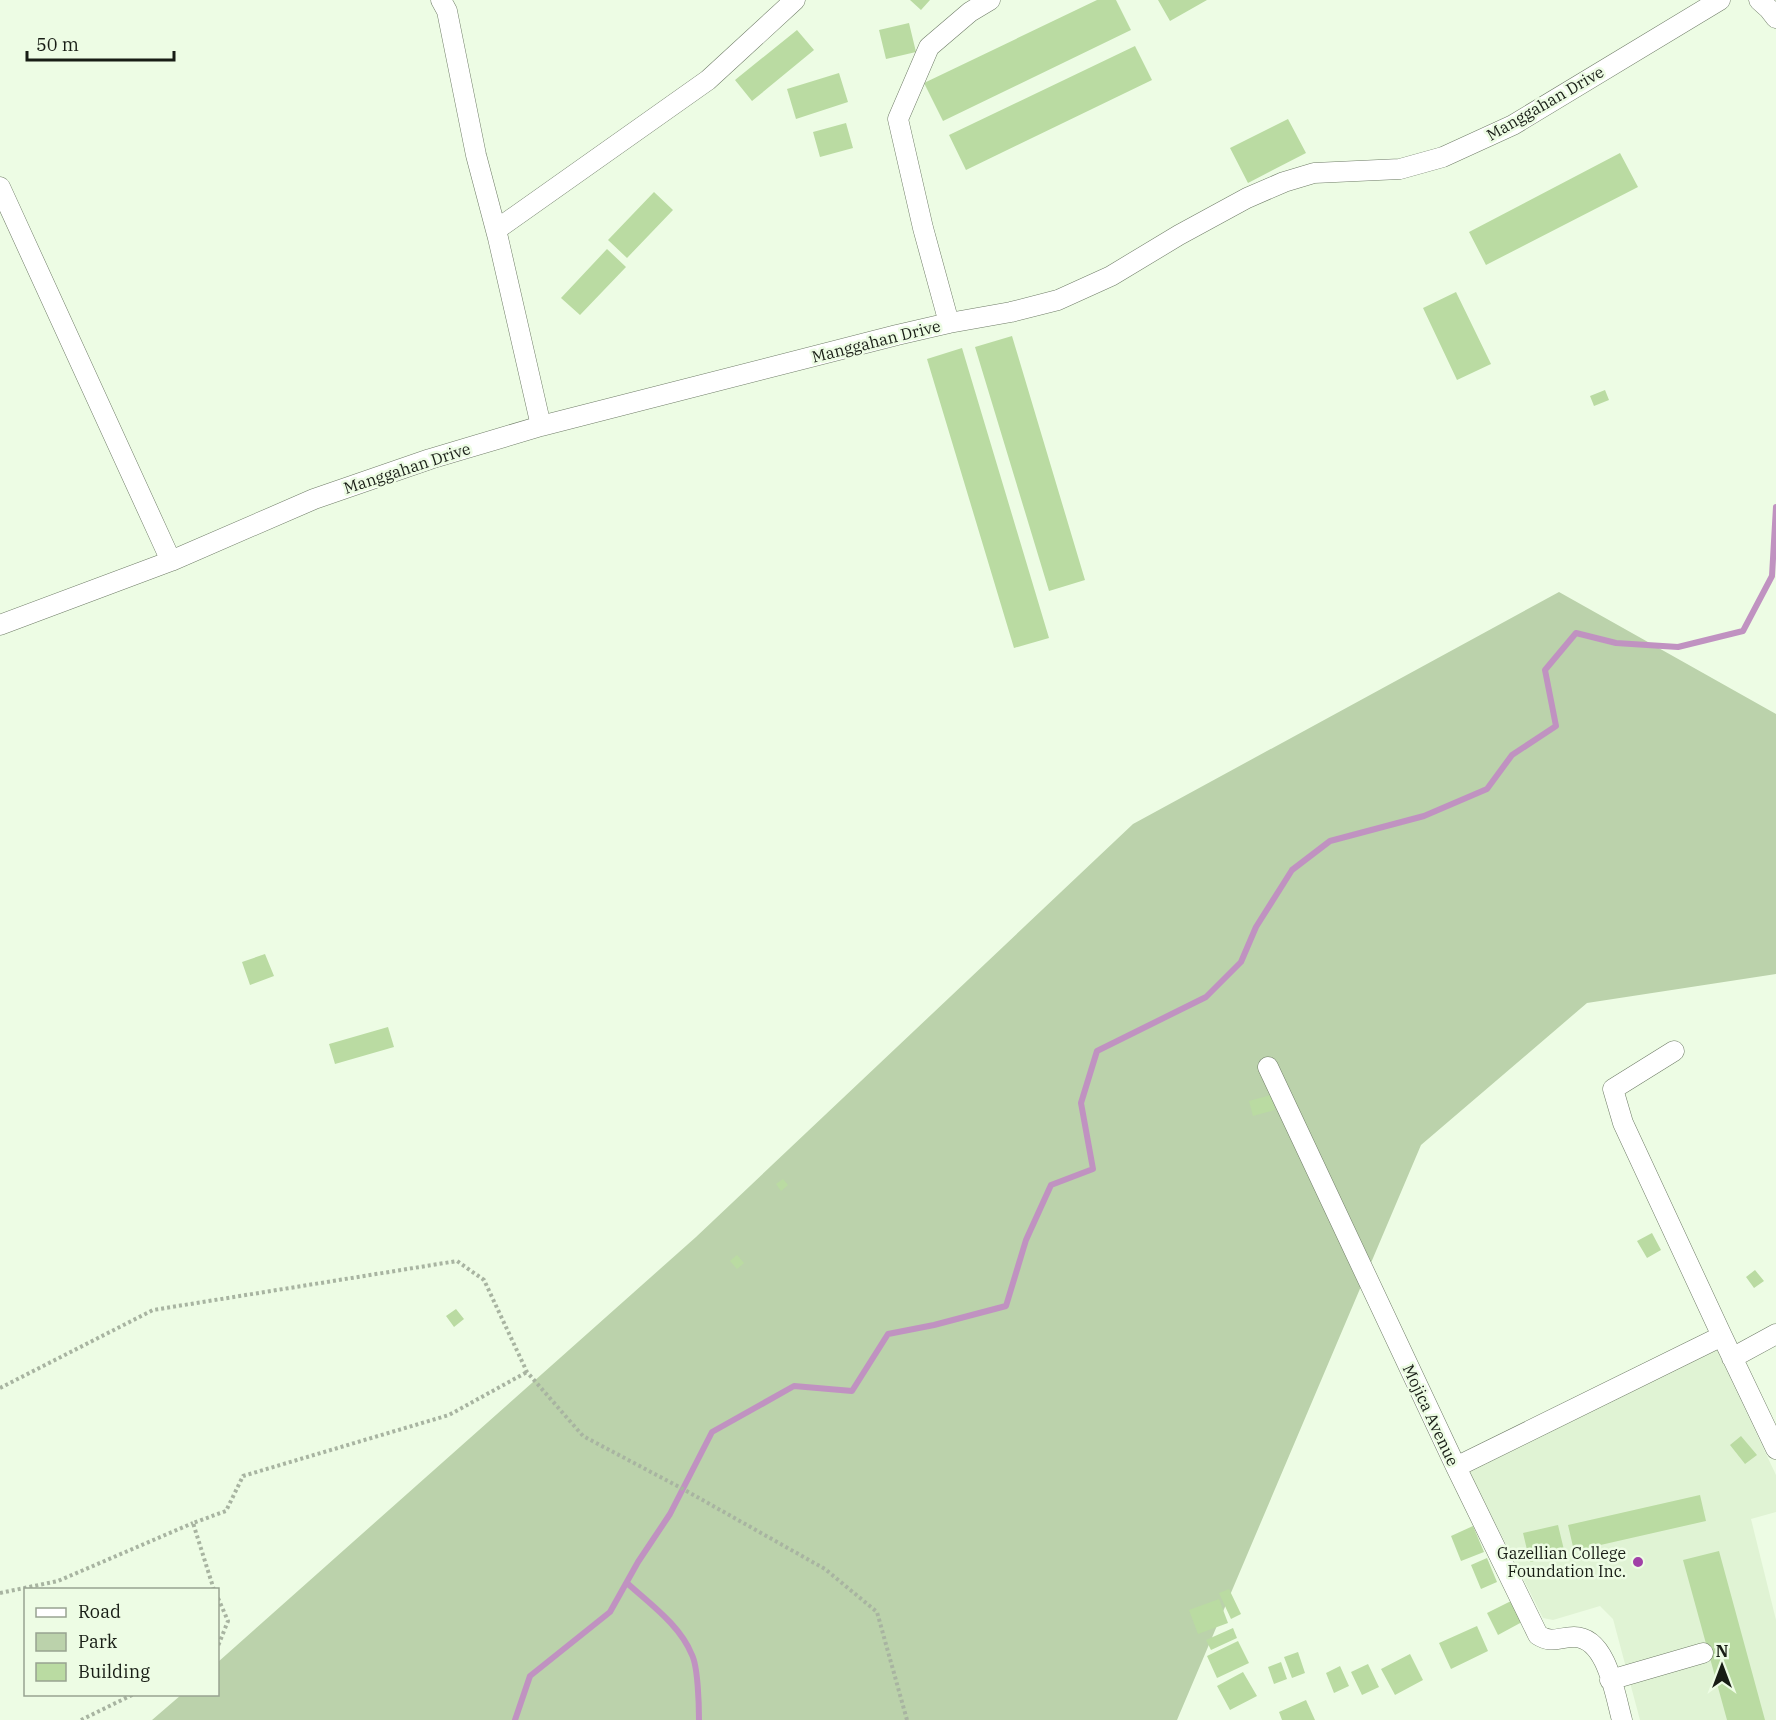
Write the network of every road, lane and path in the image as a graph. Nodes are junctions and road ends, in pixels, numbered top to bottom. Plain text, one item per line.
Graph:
1 (441, 0) edge
2 (795, 0) edge
3 (990, 0) edge
4 (1720, 0) edge
5 (1759, 0) edge
6 (1776, 18) edge
7 (0, 187) edge
8 (496, 230) junction
9 (949, 323) junction
10 (542, 426) junction
11 (171, 561) junction
12 (0, 625) edge
13 (1674, 1051) dead end
14 (1268, 1067) dead end
15 (1776, 1334) edge
16 (1722, 1336) junction
17 (1732, 1358) junction
18 (527, 1372) junction
19 (0, 1388) edge
20 (1776, 1449) edge
21 (1456, 1467) junction
22 (193, 1523) junction
23 (24, 1588) edge
24 (24, 1588) edge
25 (213, 1588) edge
26 (0, 1593) edge
27 (219, 1600) edge
28 (219, 1644) edge
29 (1703, 1653) dead end
30 (1610, 1680) junction
31 (133, 1696) edge
32 (81, 1720) edge
33 (907, 1720) edge
34 (1622, 1720) edge

1 - 8 street
2 - 8 street
3 - 9 street
4 - 9 street, Manggahan Drive
5 - 6 street
7 - 11 street
8 - 10 street
9 - 10 street, Manggahan Drive
10 - 11 street, Manggahan Drive
11 - 12 street, Manggahan Drive
13 - 16 street
14 - 21 street, Mojica Avenue
15 - 17 street
16 - 17 street
16 - 21 street
17 - 20 street
18 - 19 path
18 - 22 path
18 - 33 path
21 - 30 street, Mojica Avenue
22 - 23 path
22 - 25 path
24 - 26 path
27 - 28 path
29 - 30 street
30 - 34 street, Mojica Avenue
31 - 32 path

